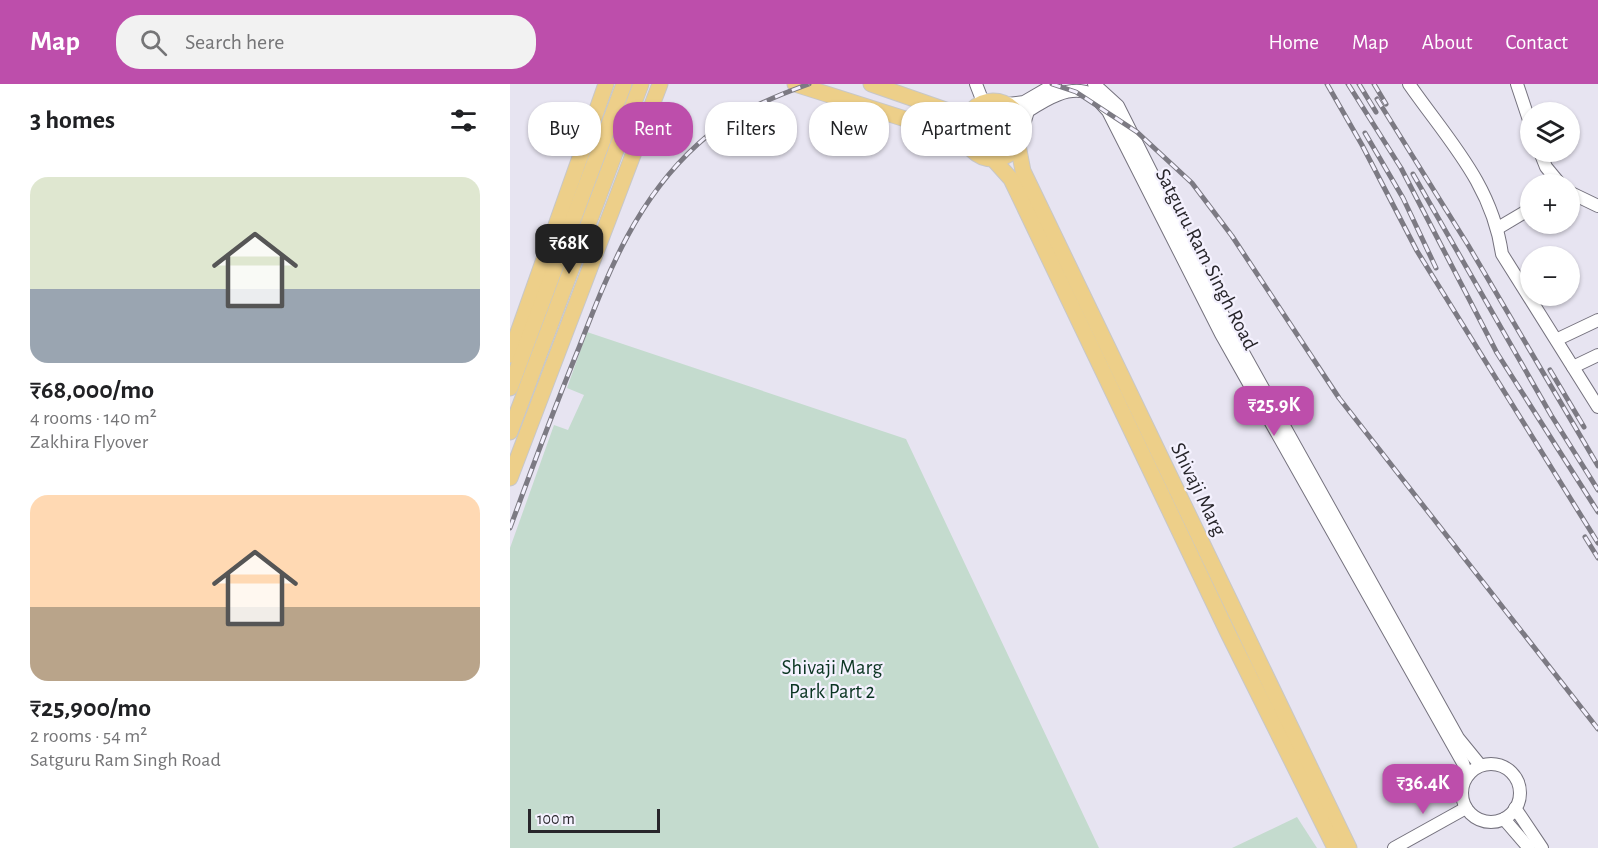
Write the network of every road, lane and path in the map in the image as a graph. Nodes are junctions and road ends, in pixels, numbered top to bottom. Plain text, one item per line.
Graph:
1 (598, 84) edge
2 (606, 84) edge
3 (624, 84) edge
4 (641, 84) edge
5 (660, 84) edge
6 (795, 84) edge
7 (871, 84) edge
8 (976, 84) edge
9 (1094, 84) edge
10 (1409, 84) edge
11 (1517, 84) edge
12 (1048, 85) edge
13 (599, 102) edge
14 (923, 102) edge
15 (983, 102) joint
16 (1002, 102) edge
17 (1024, 102) edge
18 (1523, 102) edge
19 (601, 105) edge
20 (1032, 108) edge
21 (901, 118) edge
22 (583, 156) edge
23 (980, 156) edge
24 (1007, 156) edge
25 (1022, 156) edge
26 (993, 159) junction
27 (1580, 197) edge
28 (1598, 206) edge
29 (1520, 215) edge
30 (1498, 228) junction
31 (1598, 320) edge
32 (1558, 339) junction
33 (510, 355) edge
34 (1598, 355) edge
35 (1573, 367) junction
36 (510, 388) edge
37 (1598, 407) edge
38 (510, 432) edge
39 (510, 478) edge
40 (1480, 765) junction
41 (1467, 776) junction
42 (1466, 808) junction
43 (1515, 808) junction
44 (1504, 819) junction
45 (1335, 848) edge
46 (1349, 848) edge
47 (1394, 848) edge
48 (1529, 848) edge
49 (1542, 848) edge

1 - 13 main road
2 - 19 main road
3 - 36 main road
4 - 38 main road
5 - 39 main road
6 - 21 main road
7 - 14 main road
8 - 15 street
9 - 40 street, Satguru Ram Singh Road
10 - 30 street
11 - 18 street
12 - 17 street
15 - 16 main road
20 - 41 street, Satguru Ram Singh Road
22 - 33 main road
23 - 26 main road
24 - 26 main road
25 - 46 main road, Shivaji Marg
26 - 45 main road, Shivaji Marg
27 - 28 street
29 - 30 street
30 - 32 street
31 - 32 street
32 - 35 street
34 - 35 street
35 - 37 street
40 - 41 street
40 - 43 street
41 - 42 street
42 - 44 street
42 - 47 street
43 - 44 street
43 - 49 street
44 - 48 street

